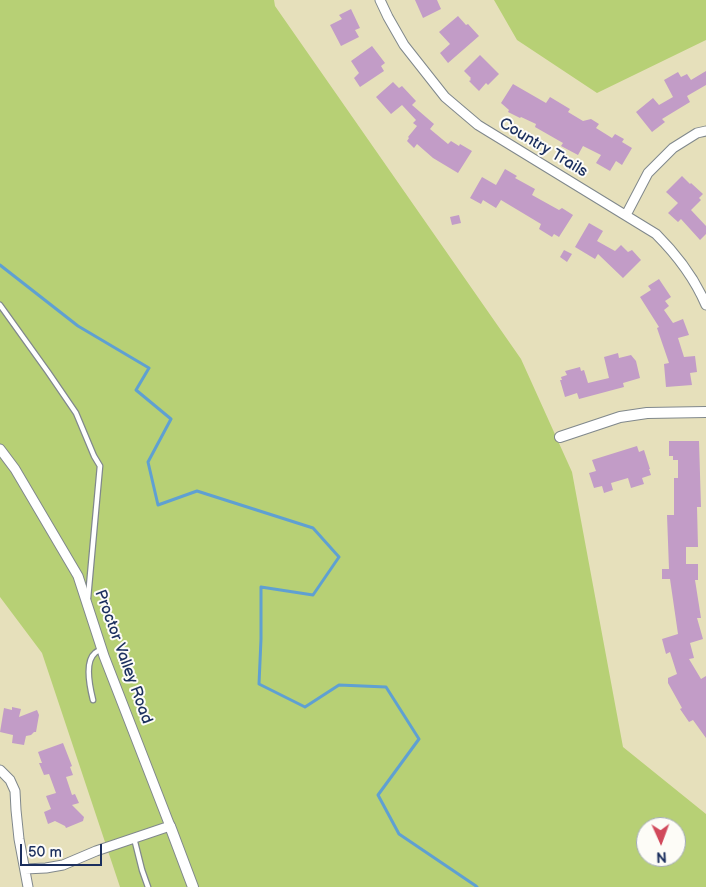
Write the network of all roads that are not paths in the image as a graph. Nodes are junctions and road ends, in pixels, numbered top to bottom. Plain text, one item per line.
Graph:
1 (380, 0) edge
2 (706, 131) edge
3 (626, 215) junction
4 (0, 304) edge
5 (706, 305) edge
6 (706, 412) edge
7 (560, 437) dead end
8 (0, 449) edge
9 (88, 606) junction
10 (102, 649) junction
11 (94, 700) dead end
12 (0, 770) edge
13 (170, 826) junction
14 (134, 838) junction
15 (25, 868) junction
16 (28, 887) edge
17 (148, 887) edge
18 (193, 887) edge

1 - 3 street, Country Trails
2 - 3 street
3 - 5 street, Country Trails
4 - 9 lane
6 - 7 street
8 - 9 street, Proctor Valley Road
9 - 10 street, Proctor Valley Road
10 - 11 lane
10 - 13 street, Proctor Valley Road
12 - 15 street
13 - 14 street
13 - 18 street, Proctor Valley Road
14 - 15 street
14 - 17 lane
15 - 16 street

